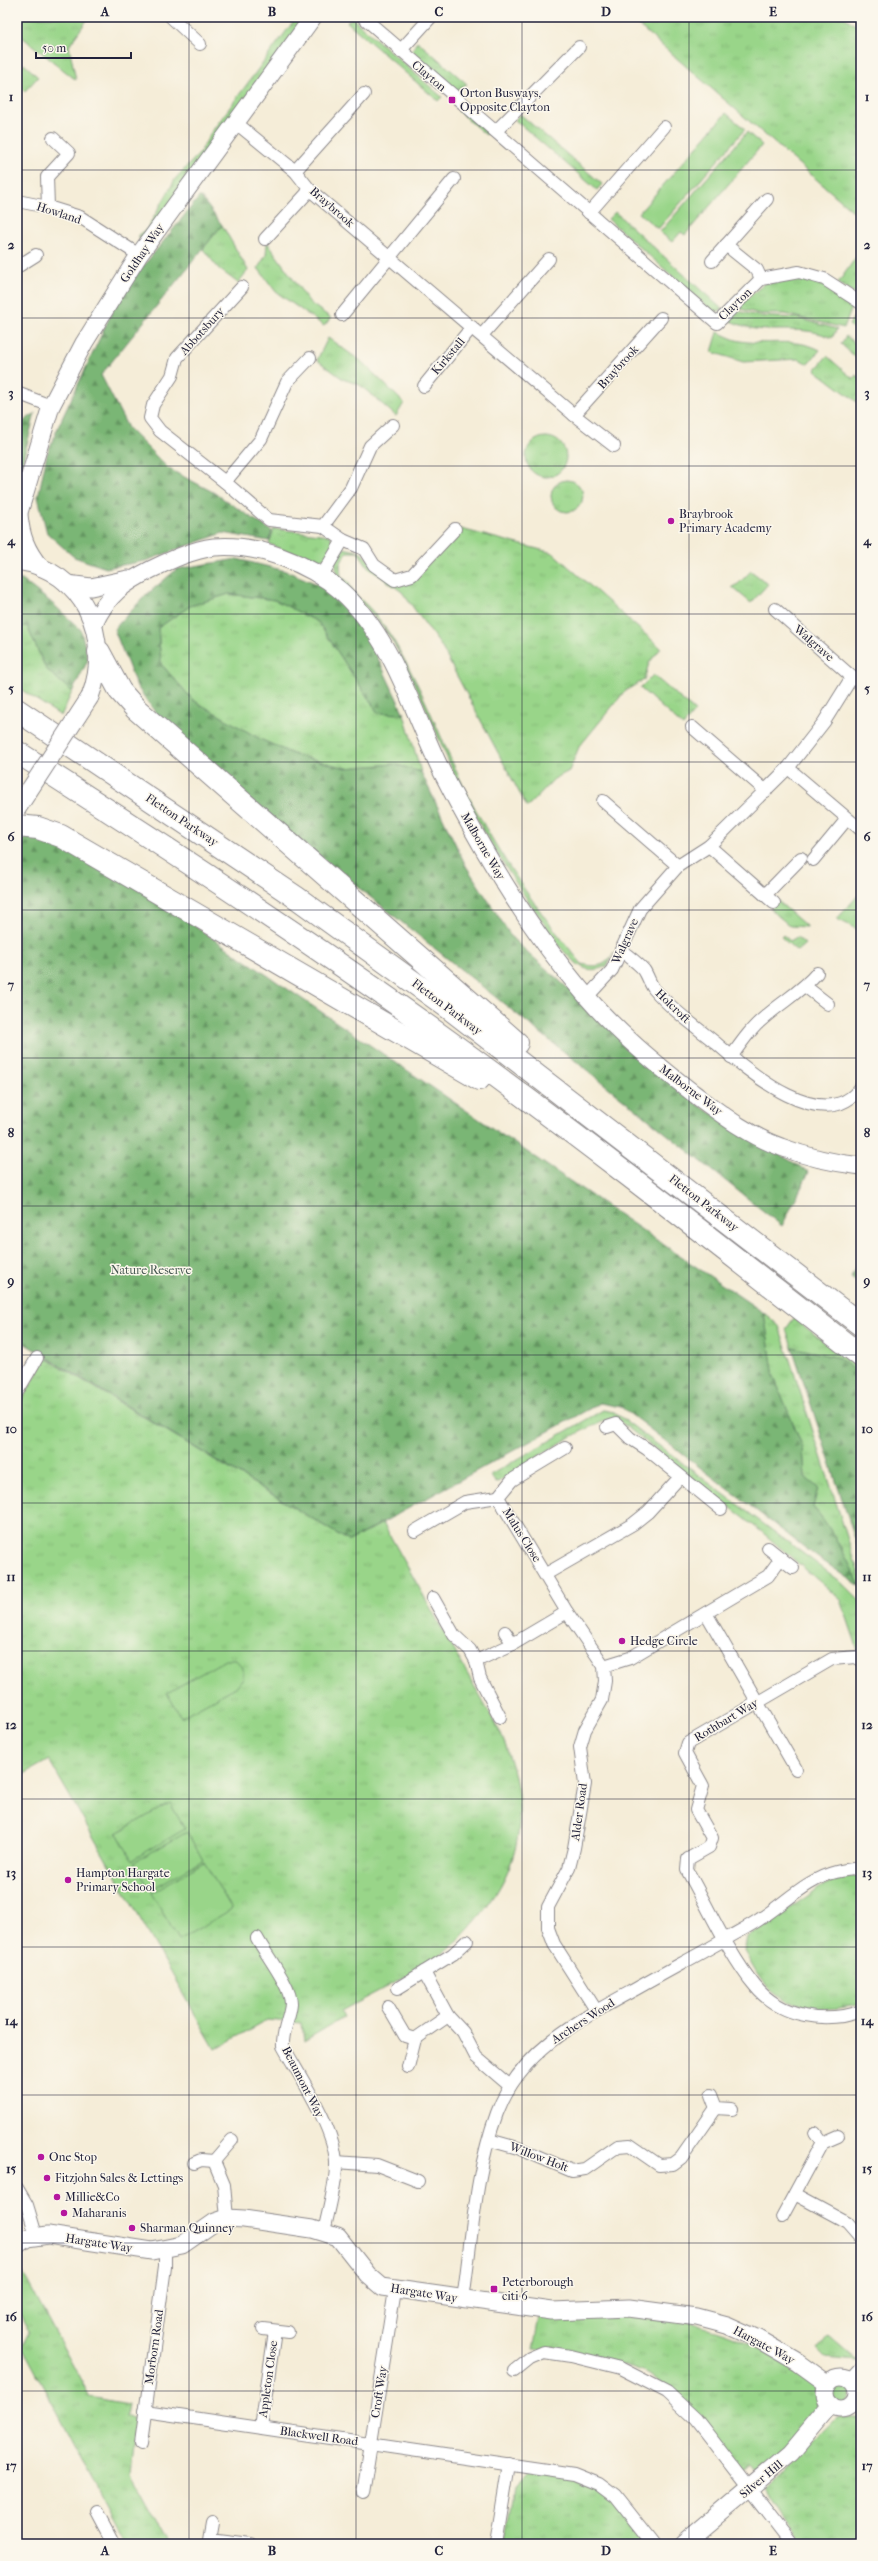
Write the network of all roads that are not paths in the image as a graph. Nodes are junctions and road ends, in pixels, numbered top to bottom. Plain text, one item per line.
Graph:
1 (171, 17) edge
2 (312, 17) edge
3 (363, 17) edge
4 (431, 17) edge
5 (200, 44) dead end
6 (579, 47) dead end
7 (400, 51) junction
8 (364, 94) dead end
9 (235, 122) junction
10 (664, 127) dead end
11 (496, 130) junction
12 (53, 138) dead end
13 (295, 171) junction
14 (454, 179) dead end
15 (310, 190) junction
16 (767, 199) dead end
17 (17, 201) edge
18 (48, 207) junction
19 (588, 213) junction
20 (265, 239) dead end
21 (726, 246) junction
22 (36, 255) dead end
23 (139, 255) junction
24 (389, 256) junction
25 (549, 259) dead end
26 (712, 261) dead end
27 (17, 267) edge
28 (761, 279) junction
29 (242, 287) dead end
30 (861, 303) edge
31 (342, 315) dead end
32 (662, 318) dead end
33 (477, 331) junction
34 (310, 358) dead end
35 (424, 386) dead end
36 (17, 393) edge
37 (51, 406) junction
38 (574, 415) junction
39 (393, 425) dead end
40 (614, 446) dead end
41 (225, 482) junction
42 (18, 517) edge
43 (323, 526) junction
44 (455, 529) dead end
45 (343, 540) junction
46 (17, 561) edge
47 (40, 567) junction
48 (137, 577) junction
49 (321, 577) junction
50 (67, 584) junction
51 (775, 609) dead end
52 (94, 624) junction
53 (99, 652) junction
54 (857, 680) edge
55 (17, 710) edge
56 (692, 727) dead end
57 (17, 752) edge
58 (788, 768) junction
59 (766, 791) junction
60 (603, 801) dead end
61 (17, 808) edge
62 (847, 819) junction
63 (17, 826) edge
64 (860, 829) dead end
65 (708, 846) junction
66 (678, 866) junction
67 (621, 950) junction
68 (817, 973) dead end
69 (806, 987) junction
70 (587, 997) junction
71 (828, 1004) dead end
72 (731, 1058) junction
73 (861, 1087) edge
74 (580, 1138) junction
75 (861, 1166) edge
76 (666, 1173) junction
77 (861, 1325) edge
78 (861, 1356) edge
79 (38, 1358) dead end
80 (17, 1392) edge
81 (607, 1427) dead end
82 (565, 1448) dead end
83 (680, 1477) junction
84 (498, 1497) junction
85 (721, 1509) dead end
86 (415, 1531) dead end
87 (768, 1548) dead end
88 (780, 1558) junction
89 (793, 1568) dead end
90 (546, 1574) junction
91 (434, 1598) dead end
92 (566, 1612) junction
93 (706, 1613) junction
94 (505, 1632) dead end
95 (513, 1644) junction
96 (861, 1660) edge
97 (476, 1661) junction
98 (604, 1666) junction
99 (758, 1701) junction
100 (500, 1717) dead end
101 (796, 1769) dead end
102 (861, 1868) edge
103 (257, 1938) dead end
104 (725, 1939) junction
105 (467, 1942) dead end
106 (424, 1972) junction
107 (398, 1988) dead end
108 (388, 2007) dead end
109 (596, 2010) junction
110 (861, 2011) edge
111 (448, 2016) junction
112 (415, 2039) junction
113 (408, 2067) dead end
114 (510, 2086) junction
115 (711, 2095) dead end
116 (716, 2108) junction
117 (732, 2109) dead end
118 (815, 2133) dead end
119 (838, 2136) dead end
120 (232, 2140) dead end
121 (489, 2140) junction
122 (822, 2143) junction
123 (214, 2161) junction
124 (336, 2162) junction
125 (194, 2163) dead end
126 (418, 2181) dead end
127 (17, 2188) edge
128 (796, 2194) junction
129 (782, 2217) dead end
130 (227, 2218) junction
131 (324, 2232) junction
132 (36, 2235) junction
133 (861, 2238) edge
134 (17, 2245) edge
135 (164, 2250) junction
136 (395, 2290) junction
137 (463, 2299) junction
138 (263, 2329) dead end
139 (275, 2331) junction
140 (288, 2332) dead end
141 (514, 2371) dead end
142 (856, 2374) edge
143 (828, 2384) junction
144 (831, 2405) junction
145 (858, 2405) edge
146 (145, 2412) junction
147 (261, 2428) junction
148 (141, 2443) dead end
149 (371, 2443) junction
150 (509, 2464) junction
151 (751, 2487) junction
152 (363, 2494) dead end
153 (97, 2512) dead end
154 (212, 2522) dead end
155 (114, 2544) edge
156 (250, 2544) edge
157 (496, 2544) edge
158 (653, 2544) edge
159 (683, 2544) edge
160 (793, 2544) edge

1 - 5 street
2 - 9 street, Goldhay Way
3 - 7 street, Clayton
4 - 7 street, Clayton
6 - 11 street
7 - 11 street, Clayton
8 - 13 street
9 - 13 street, Braybrook
9 - 23 street, Goldhay Way
10 - 19 street
11 - 19 street, Clayton
12 - 18 street
13 - 15 street, Braybrook
14 - 24 street
15 - 20 street
15 - 24 street, Braybrook
16 - 21 street
17 - 18 street, Howland
18 - 23 street, Howland
19 - 28 street, Clayton
21 - 26 street
21 - 28 street
22 - 27 street
23 - 37 street, Goldhay Way
24 - 31 street
24 - 33 street, Braybrook
25 - 33 street
28 - 30 street, Clayton
29 - 41 street, Abbotsbury
32 - 38 street, Braybrook
33 - 35 street, Kirkstall
33 - 38 street, Braybrook
34 - 41 street
36 - 37 street
37 - 42 street, Goldhay Way
38 - 40 street, Braybrook
39 - 43 street
41 - 43 street, Abbotsbury
42 - 47 street, Goldhay Way
43 - 45 street, Abbotsbury
44 - 45 street, Abbotsbury
45 - 49 street
46 - 47 street
47 - 50 street
48 - 49 street, Malborne Way
48 - 50 street, Malborne Way
48 - 52 street, Malborne Way
49 - 70 street, Malborne Way
50 - 52 street
51 - 54 street, Walgrave
52 - 53 street
53 - 61 street, bridge
53 - 76 highway
54 - 58 street, Walgrave
55 - 76 highway, Fletton Parkway
56 - 59 street
57 - 74 highway, Fletton Parkway
58 - 59 street, Walgrave
58 - 62 street
59 - 65 street, Walgrave
60 - 66 street
62 - 64 street
62 - 65 street
63 - 74 highway
65 - 66 street, Walgrave
66 - 67 street, Walgrave
67 - 70 street, Walgrave
67 - 72 street, Holcroft
68 - 69 street
69 - 71 street
69 - 72 street
70 - 75 street, Malborne Way
72 - 73 street, Holcroft
74 - 78 highway, Fletton Parkway
76 - 77 highway, Fletton Parkway
79 - 80 street
81 - 83 street
82 - 84 street
83 - 85 street
83 - 90 street
84 - 86 street, Malus Close
84 - 90 street, Malus Close
87 - 88 street
88 - 89 street
88 - 93 street
90 - 92 street, Malus Close
91 - 97 street
92 - 95 street
92 - 98 street, Malus Close
93 - 98 street
93 - 99 street
94 - 95 street
95 - 97 street
96 - 99 street, Rothbart Way
97 - 100 street
98 - 109 street, Alder Road
99 - 101 street
99 - 104 street, Rothbart Way
102 - 104 street, Archers Wood
103 - 124 street, Beaumont Way
104 - 109 street, Archers Wood
104 - 110 street
105 - 106 street
106 - 107 street
106 - 111 street
108 - 112 street
109 - 114 street, Archers Wood
111 - 112 street
111 - 114 street
112 - 113 street
114 - 121 street, Archers Wood
115 - 116 street
116 - 117 street
116 - 121 street, Willow Holt
118 - 122 street
119 - 122 street
120 - 123 street
121 - 137 street, Archers Wood
122 - 128 street
123 - 125 street
123 - 130 street
124 - 126 street
124 - 131 street, Beaumont Way
127 - 132 street
128 - 129 street
128 - 133 street
130 - 131 street, Hargate Way
130 - 135 street, Hargate Way
131 - 136 street, Hargate Way
132 - 134 street
132 - 135 street, Hargate Way
135 - 146 street, Morborn Road
136 - 137 street, Hargate Way
136 - 149 street, Croft Way
137 - 143 street, Hargate Way
138 - 139 street, Appleton Close
139 - 140 street, Appleton Close
139 - 147 street, Appleton Close
141 - 151 street
142 - 143 street
142 - 145 street
143 - 144 street
144 - 145 street
144 - 151 street, Silver Hill
146 - 147 street, Blackwell Road
146 - 148 street, Morborn Road
147 - 149 street, Blackwell Road
149 - 150 street, Blackwell Road
149 - 152 street, Croft Way
150 - 157 street
150 - 158 street, Blackwell Road
151 - 159 street, Silver Hill
151 - 160 street
153 - 155 street
154 - 156 street

